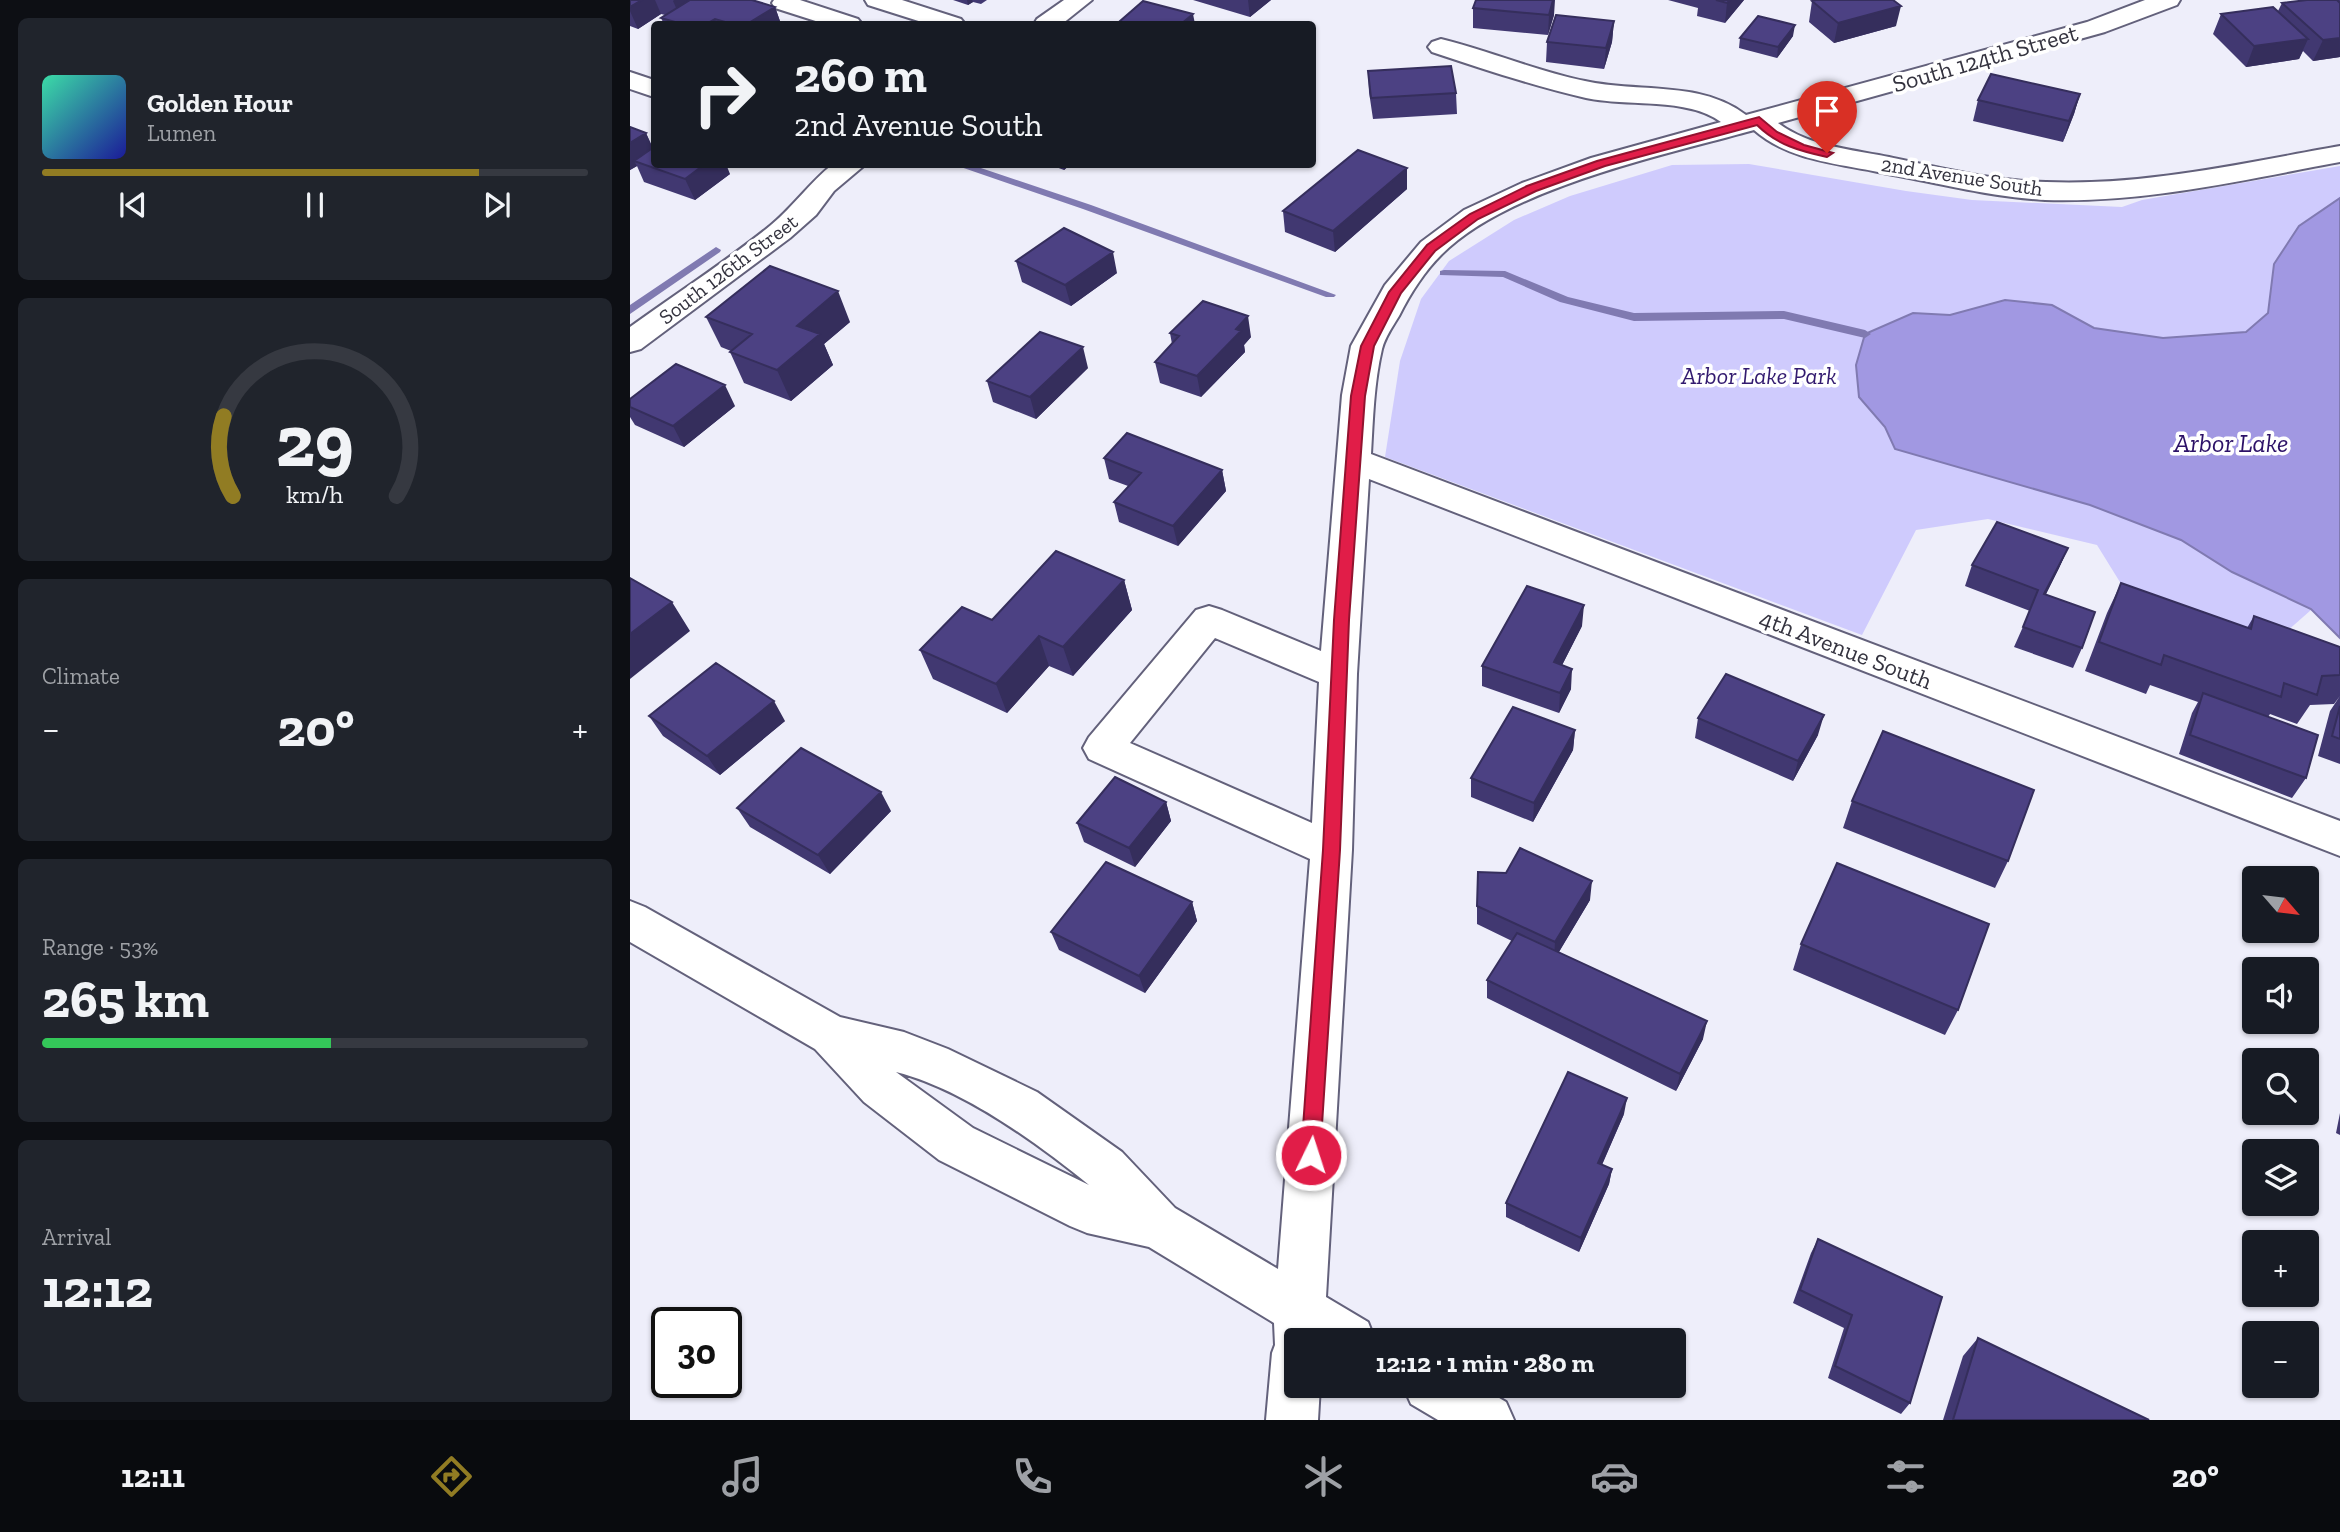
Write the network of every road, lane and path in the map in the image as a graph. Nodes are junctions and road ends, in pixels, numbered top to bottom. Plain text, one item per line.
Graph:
1 (1080, 0) edge
2 (2168, 0) edge
3 (785, 3) dead end
4 (895, 3) edge
5 (840, 21) edge
6 (944, 21) edge
7 (1050, 21) edge
8 (1441, 47) dead end
9 (630, 80) edge
10 (651, 88) edge
11 (1750, 123) junction
12 (2340, 154) edge
13 (841, 168) edge
14 (822, 175) edge
15 (630, 342) edge
16 (1353, 460) junction
17 (1338, 674) junction
18 (2340, 839) edge
19 (1331, 850) junction
20 (630, 920) edge
21 (831, 1035) junction
22 (1158, 1225) junction
23 (1289, 1328) edge
24 (1298, 1328) edge
25 (1294, 1398) edge
26 (1450, 1398) edge
27 (1292, 1420) edge
28 (1488, 1420) edge

1 - 7 street
2 - 11 street, South 124th Street
3 - 5 street
4 - 6 street
8 - 11 street, 2nd Avenue South
9 - 10 street
11 - 12 street, 2nd Avenue South
11 - 16 street, South 124th Street
13 - 14 street, South 126th Street
14 - 15 street, South 126th Street
16 - 17 street, South 124th Street
16 - 18 street, 4th Avenue South
17 - 19 street, South 124th Street
17 - 19 street
19 - 24 street, South 124th Street
20 - 21 street
21 - 22 street
21 - 22 street
22 - 23 street
25 - 27 street, South 124th Street
26 - 28 street

